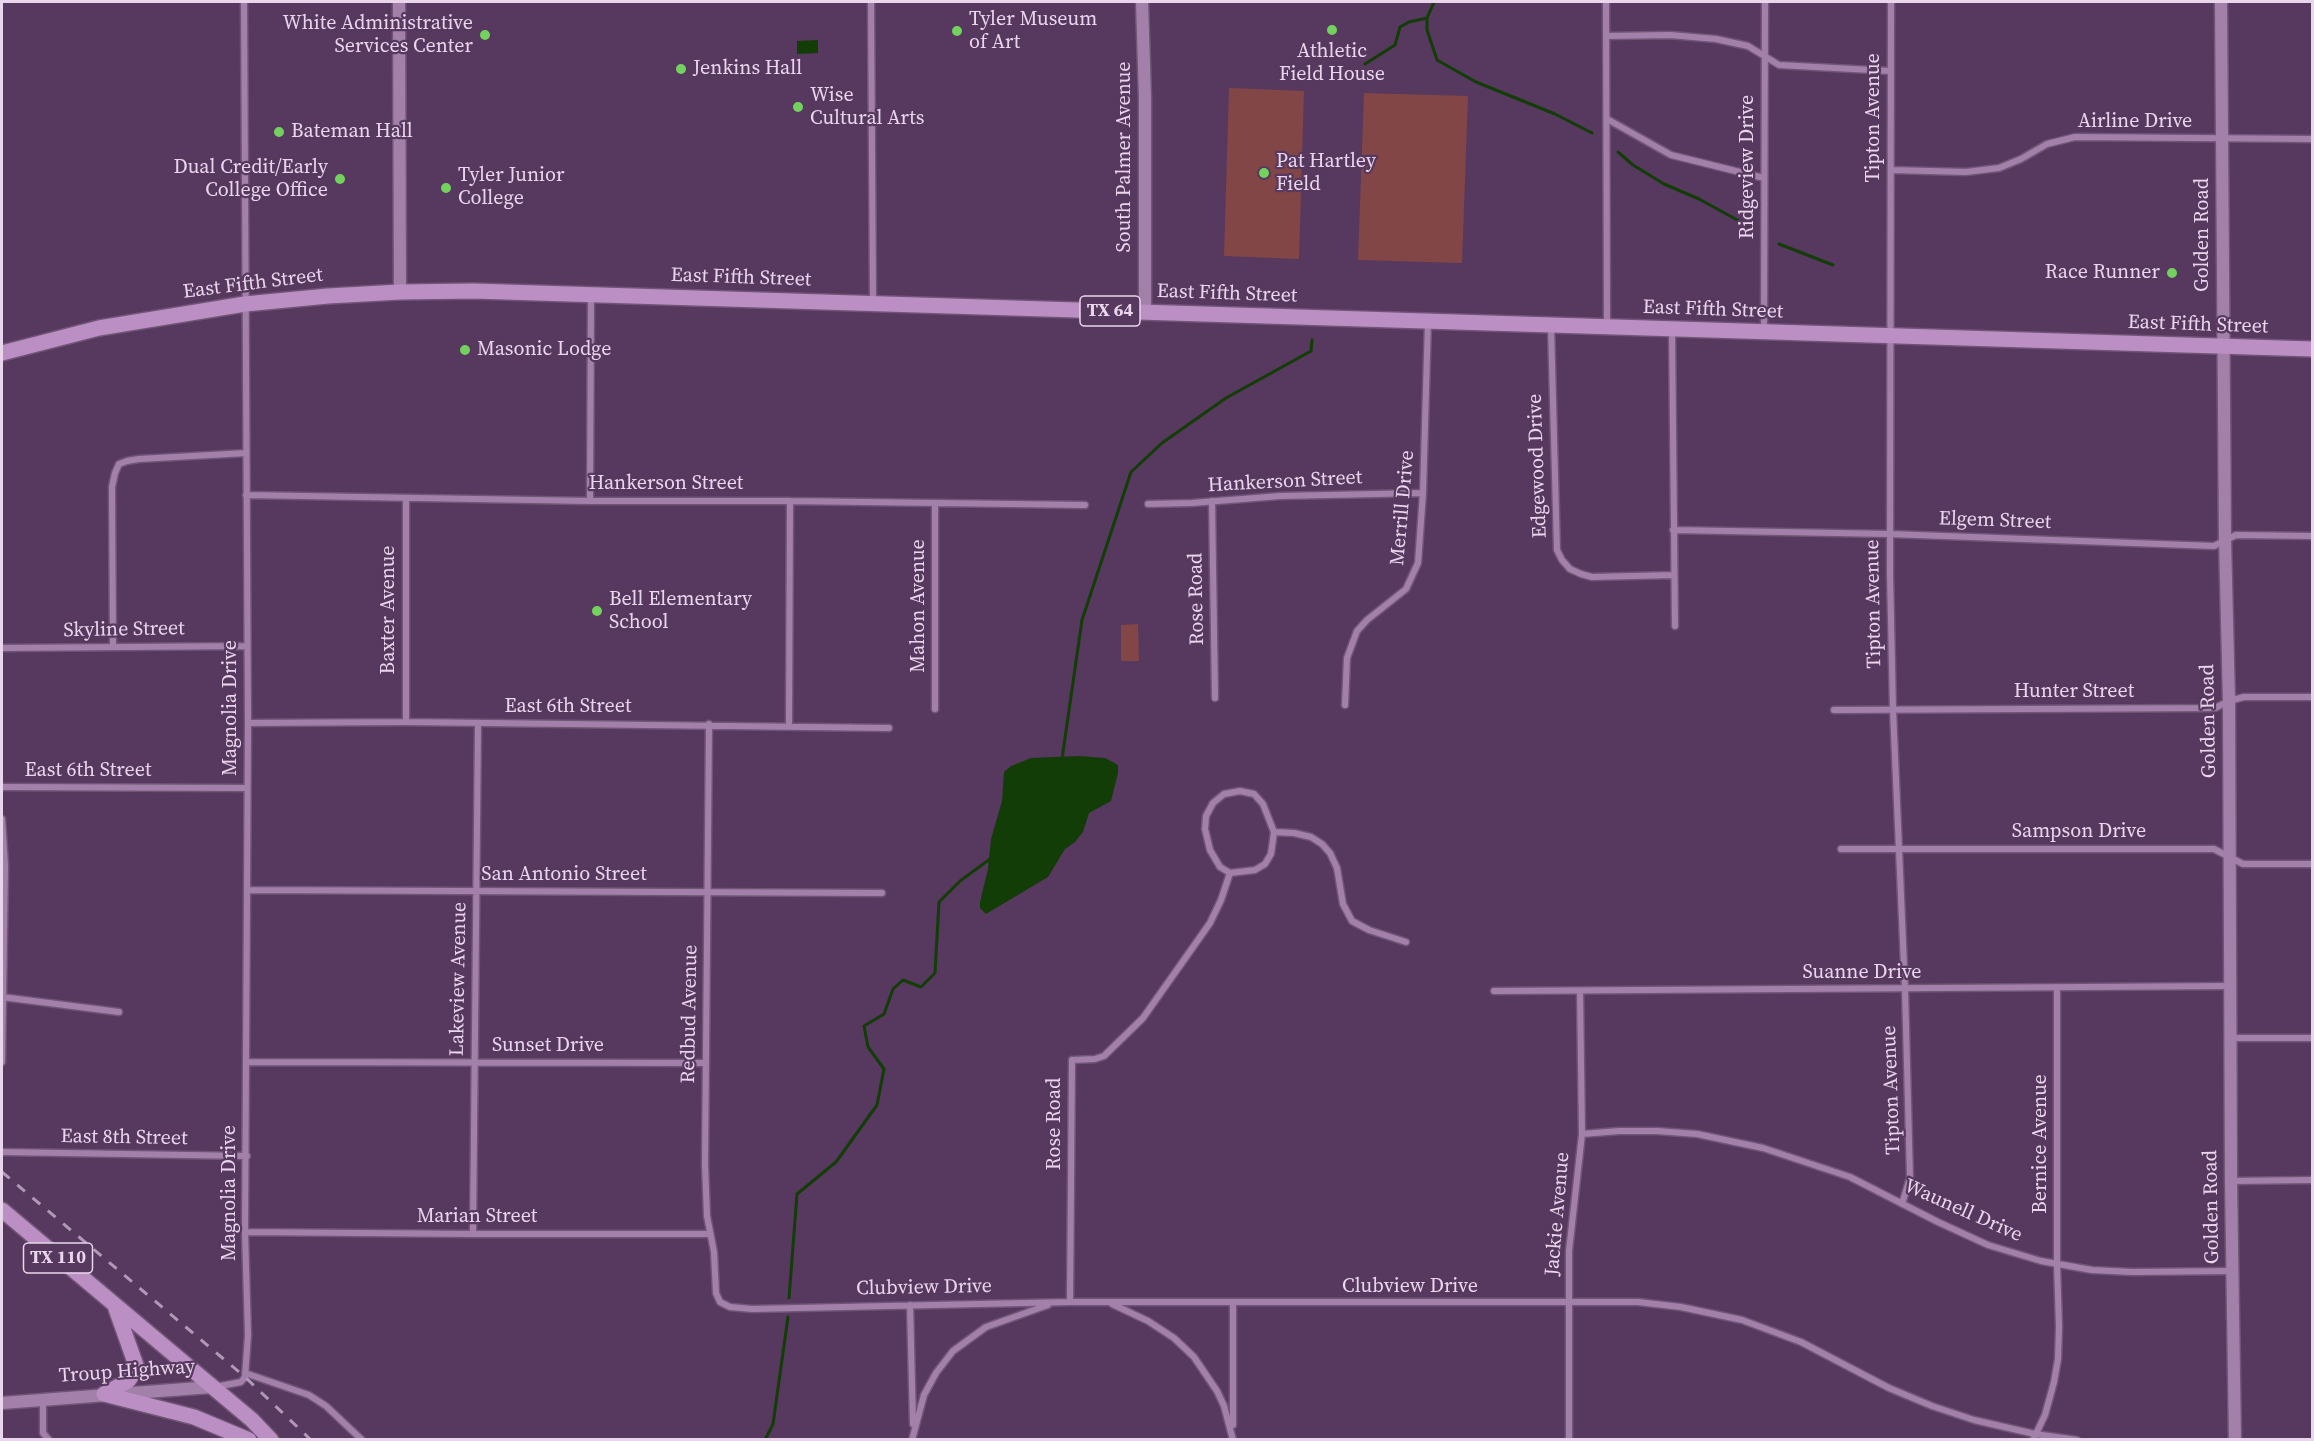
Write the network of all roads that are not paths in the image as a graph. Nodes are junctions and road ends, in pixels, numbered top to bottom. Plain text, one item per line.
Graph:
1 (244, 2) edge
2 (399, 2) edge
3 (871, 2) edge
4 (1142, 2) edge
5 (1606, 2) edge
6 (1765, 2) edge
7 (1891, 2) edge
8 (2221, 2) edge
9 (1606, 36) junction
10 (1766, 55) junction
11 (1890, 71) junction
12 (1607, 119) junction
13 (2313, 139) edge
14 (2223, 140) junction
15 (1891, 170) junction
16 (1764, 178) junction
17 (400, 292) junction
18 (591, 295) junction
19 (873, 303) junction
20 (245, 304) junction
21 (1145, 312) junction
22 (1428, 322) junction
23 (1551, 325) junction
24 (1607, 328) junction
25 (1672, 330) junction
26 (1764, 332) junction
27 (1891, 337) junction
28 (2223, 347) junction
29 (2313, 349) edge
30 (2, 353) edge
31 (246, 453) junction
32 (1423, 493) junction
33 (246, 495) junction
34 (406, 498) junction
35 (590, 501) junction
36 (790, 501) junction
37 (1212, 501) junction
38 (935, 504) junction
39 (1148, 504) dead end
40 (1085, 505) dead end
41 (1673, 530) junction
42 (1890, 534) junction
43 (2313, 536) edge
44 (2225, 540) junction
45 (1674, 575) junction
46 (1675, 626) dead end
47 (247, 645) junction
48 (113, 647) junction
49 (2, 648) edge
50 (2313, 697) edge
51 (1215, 698) dead end
52 (2229, 700) junction
53 (1345, 705) dead end
54 (935, 709) dead end
55 (1834, 710) dead end
56 (1893, 710) junction
57 (406, 722) junction
58 (248, 723) junction
59 (478, 724) junction
60 (709, 724) junction
61 (789, 725) junction
62 (889, 728) dead end
63 (2, 787) edge
64 (248, 788) junction
65 (2, 819) edge
66 (1274, 832) junction
67 (1841, 849) dead end
68 (1899, 849) junction
69 (2229, 857) junction
70 (2313, 864) edge
71 (1230, 873) junction
72 (247, 890) junction
73 (477, 891) junction
74 (708, 891) junction
75 (882, 893) dead end
76 (1406, 942) dead end
77 (2230, 986) junction
78 (2057, 988) junction
79 (1905, 989) junction
80 (1494, 991) dead end
81 (1581, 991) junction
82 (2, 997) edge
83 (119, 1012) dead end
84 (2230, 1038) junction
85 (2313, 1038) edge
86 (2, 1062) edge
87 (246, 1062) junction
88 (474, 1062) junction
89 (706, 1063) junction
90 (1582, 1134) junction
91 (2, 1152) edge
92 (247, 1156) junction
93 (2313, 1180) edge
94 (2231, 1181) junction
95 (1902, 1204) junction
96 (2, 1210) edge
97 (245, 1232) junction
98 (473, 1234) junction
99 (709, 1234) junction
100 (2057, 1264) junction
101 (2233, 1271) junction
102 (720, 1302) joint
103 (1070, 1302) junction
104 (1107, 1302) junction
105 (1055, 1303) junction
106 (1233, 1303) junction
107 (1568, 1304) junction
108 (910, 1305) junction
109 (115, 1306) junction
110 (245, 1373) junction
111 (212, 1387) junction
112 (104, 1394) junction
113 (43, 1398) junction
114 (2, 1403) edge
115 (913, 1436) edge
116 (2034, 1437) edge
117 (49, 1440) edge
118 (249, 1440) edge
119 (271, 1440) edge
120 (362, 1440) edge
121 (1233, 1440) edge
122 (1569, 1440) edge
123 (2077, 1440) edge
124 (2235, 1440) edge

1 - 20 street, Magnolia Drive
2 - 17 street
3 - 19 street
4 - 21 street, South Palmer Avenue
5 - 9 street
6 - 10 street, Ridgeview Drive
7 - 11 street, Tipton Avenue
8 - 14 street, Golden Road
9 - 10 street
9 - 12 street
10 - 11 street
10 - 16 street, Ridgeview Drive
11 - 15 street, Tipton Avenue
12 - 16 street
12 - 24 street
13 - 14 street, Airline Drive
14 - 15 street, Airline Drive
14 - 28 street, Golden Road
15 - 27 street, Tipton Avenue
16 - 26 street, Ridgeview Drive
17 - 18 main road, East Fifth Street / TX 64
17 - 20 main road, East Fifth Street / TX 64
18 - 19 main road, East Fifth Street / TX 64
18 - 35 street
19 - 21 main road, East Fifth Street / TX 64
20 - 30 main road, East Fifth Street / TX 64
20 - 31 street, Magnolia Drive
21 - 22 main road, East Fifth Street / TX 64
22 - 23 main road, East Fifth Street / TX 64
22 - 32 street, Merrill Drive
23 - 24 main road, East Fifth Street / TX 64
23 - 45 street, Edgewood Drive
24 - 25 main road, East Fifth Street / TX 64
25 - 26 main road, East Fifth Street / TX 64
25 - 41 street
26 - 27 main road, East Fifth Street / TX 64
27 - 28 main road, East Fifth Street / TX 64
27 - 42 street, Tipton Avenue
28 - 29 main road, East Fifth Street / TX 64
28 - 44 street, Golden Road
31 - 33 street, Magnolia Drive
31 - 48 street
32 - 37 street, Hankerson Street
32 - 53 street, Merrill Drive
33 - 34 street, Hankerson Street
33 - 47 street, Magnolia Drive
34 - 35 street, Hankerson Street
34 - 57 street, Baxter Avenue
35 - 36 street, Hankerson Street
36 - 38 street, Hankerson Street
36 - 61 street
37 - 39 street, Hankerson Street
37 - 51 street, Rose Road
38 - 40 street, Hankerson Street
38 - 54 street, Mahon Avenue
41 - 42 street, Elgem Street
41 - 45 street
42 - 44 street, Elgem Street
42 - 56 street, Tipton Avenue
43 - 44 street, Elgem Street
44 - 52 street, Golden Road
45 - 46 street
47 - 48 street, Skyline Street
47 - 58 street, Magnolia Drive
48 - 49 street, Skyline Street
50 - 52 street, Hunter Street
52 - 56 street, Hunter Street
52 - 69 street, Golden Road
55 - 56 street, Hunter Street
56 - 68 street, Tipton Avenue
57 - 58 street, East 6th Street
57 - 59 street, East 6th Street
58 - 64 street, Magnolia Drive
59 - 60 street, East 6th Street
59 - 73 street, Lakeview Avenue
60 - 61 street, East 6th Street
60 - 74 street, Redbud Avenue
61 - 62 street, East 6th Street
63 - 64 street, East 6th Street
64 - 72 street, Magnolia Drive
65 - 82 street
66 - 71 street
66 - 71 street
66 - 76 street
67 - 68 street, Sampson Drive
68 - 69 street, Sampson Drive
68 - 79 street, Tipton Avenue
69 - 70 street, Sampson Drive
69 - 77 street, Golden Road
71 - 103 street, Rose Road
72 - 73 street, San Antonio Street
72 - 87 street, Magnolia Drive
73 - 74 street, San Antonio Street
73 - 88 street, Lakeview Avenue
74 - 75 street, San Antonio Street
74 - 89 street, Redbud Avenue
77 - 78 street, Suanne Drive
77 - 84 street, Golden Road
78 - 79 street, Suanne Drive
78 - 100 street, Bernice Avenue
79 - 81 street, Suanne Drive
79 - 95 street, Tipton Avenue
80 - 81 street, Suanne Drive
81 - 90 street, Jackie Avenue
82 - 83 street
82 - 86 street
84 - 85 street
84 - 94 street, Golden Road
87 - 88 street, Sunset Drive
87 - 92 street, Magnolia Drive
88 - 89 street, Sunset Drive
88 - 98 street, Lakeview Avenue
89 - 99 street, Redbud Avenue
90 - 95 street, Waunell Drive
90 - 107 street, Jackie Avenue
91 - 92 street, East 8th Street
92 - 97 street, Magnolia Drive
93 - 94 street
94 - 101 street, Golden Road
95 - 100 street, Waunell Drive
96 - 109 main road, TX 110
97 - 98 street, Marian Street
97 - 110 street, Magnolia Drive
98 - 99 street, Marian Street
99 - 102 street, Redbud Avenue
100 - 101 street, Waunell Drive
100 - 116 street, Bernice Avenue
101 - 124 street, Golden Road
102 - 108 street, Clubview Drive
103 - 104 street, Clubview Drive
103 - 105 street, Clubview Drive
104 - 106 street, Clubview Drive
104 - 121 street
105 - 108 street, Clubview Drive
105 - 115 street
106 - 107 street, Clubview Drive
106 - 121 street
107 - 116 street, Clubview Drive
107 - 122 street, Jackie Avenue
108 - 115 street
109 - 111 main road, TX 110
109 - 112 main road
110 - 111 street
110 - 120 street
111 - 112 street, Troup Highway
111 - 119 main road, Troup Highway / TX 110
112 - 113 street, Troup Highway
112 - 118 main road
113 - 114 street, Troup Highway
113 - 117 street
116 - 123 street, Clubview Drive

